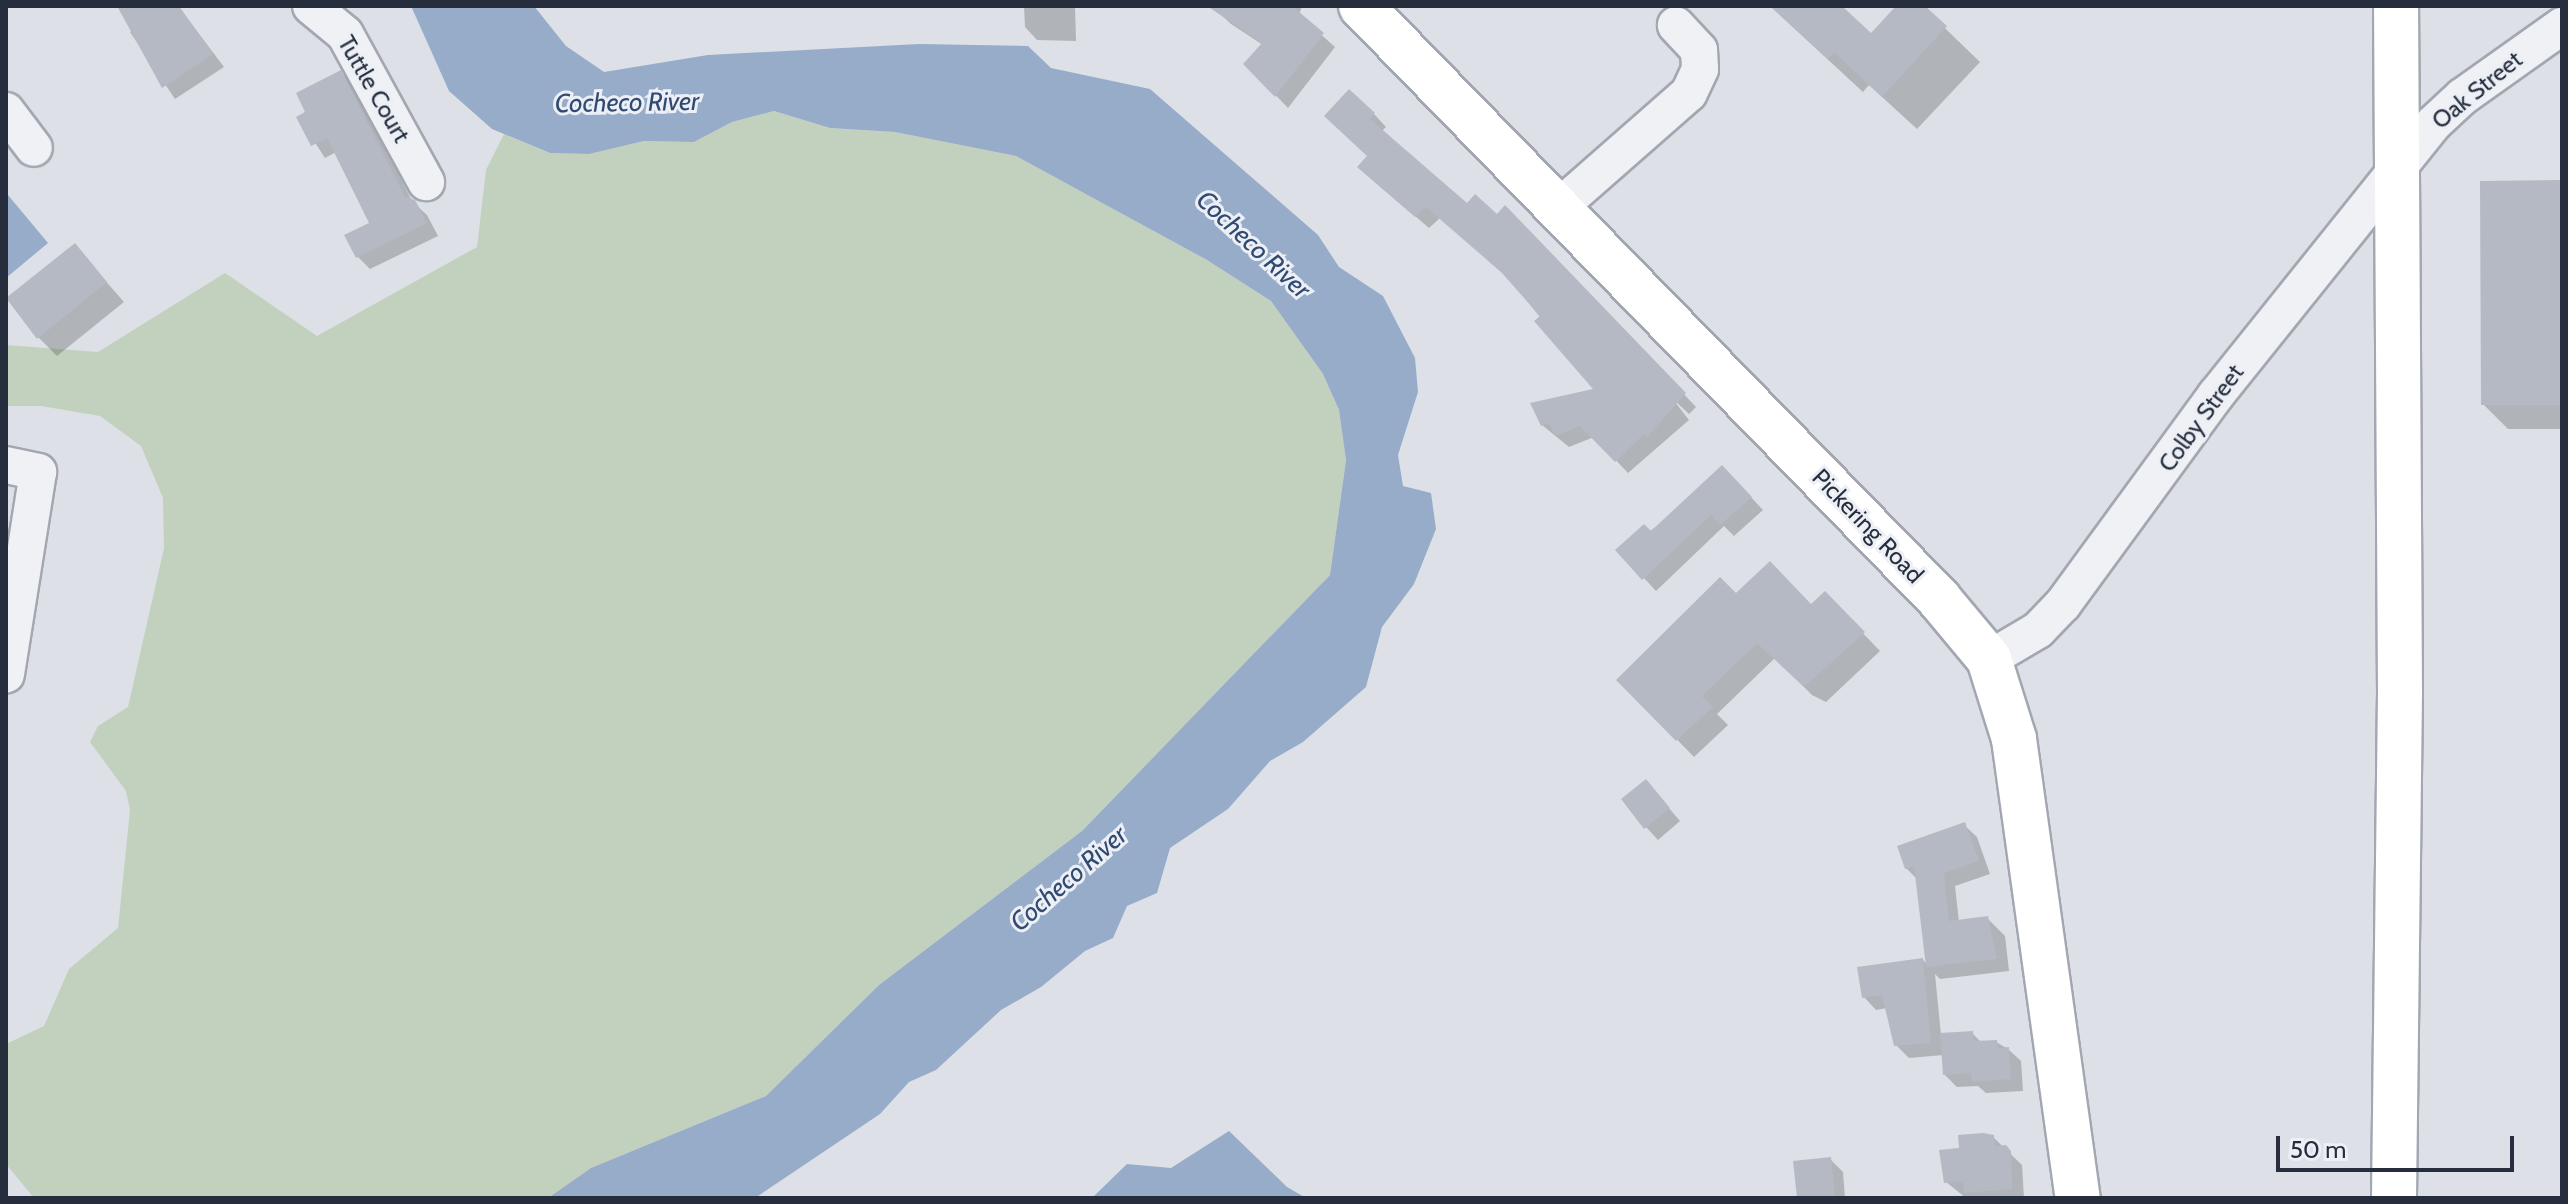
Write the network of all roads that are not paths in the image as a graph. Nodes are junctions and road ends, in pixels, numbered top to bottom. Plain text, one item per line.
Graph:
1 (311, 6) edge
2 (1361, 6) edge
3 (2396, 6) edge
4 (1676, 25) dead end
5 (2562, 26) edge
6 (6, 111) edge
7 (34, 148) dead end
8 (2399, 162) junction
9 (426, 182) dead end
10 (1558, 208) junction
11 (6, 465) edge
12 (1989, 659) junction
13 (6, 674) edge
14 (2078, 1198) edge
15 (2394, 1198) edge

1 - 9 street, Tuttle Court
2 - 10 main road, Pickering Road
3 - 8 main road
4 - 10 street
5 - 8 street, Oak Street
6 - 7 street
8 - 12 street, Colby Street
8 - 15 main road
10 - 12 main road, Pickering Road
11 - 13 street
12 - 14 main road, Pickering Road

